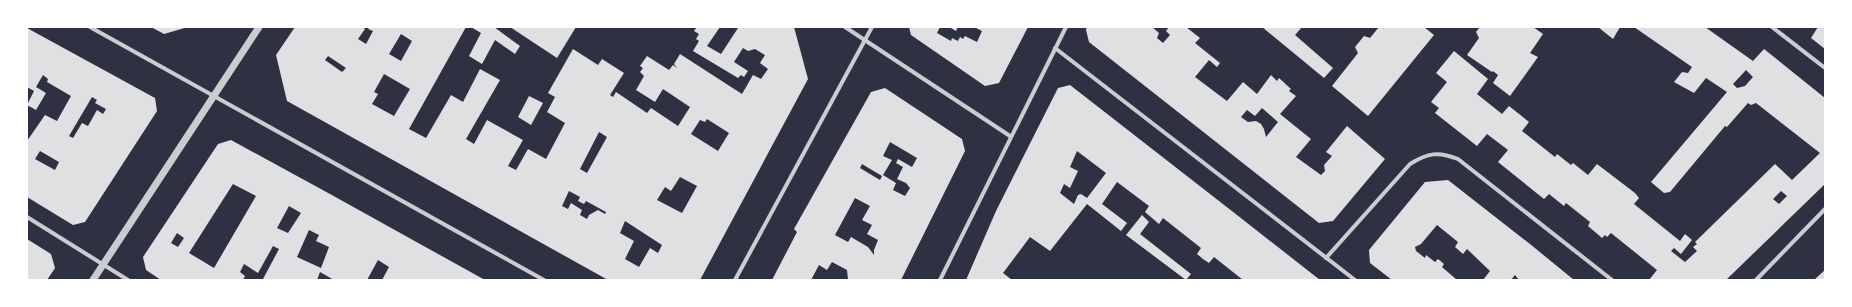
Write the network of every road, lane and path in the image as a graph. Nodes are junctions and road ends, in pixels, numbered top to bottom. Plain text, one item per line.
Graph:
1 (90, 27) edge
2 (259, 27) edge
3 (845, 27) edge
4 (872, 27) edge
5 (1066, 27) edge
6 (1772, 27) edge
7 (865, 39) junction
8 (1055, 48) junction
9 (1825, 68) edge
10 (213, 96) junction
11 (1010, 136) junction
12 (1825, 209) edge
13 (27, 217) edge
14 (1326, 258) junction
15 (103, 264) junction
16 (93, 280) edge
17 (128, 280) edge
18 (544, 280) edge
19 (734, 280) edge
20 (940, 280) edge
21 (1355, 280) edge
22 (1612, 280) edge
23 (1756, 280) edge

1 - 10 street
2 - 10 street
3 - 7 street
4 - 7 street
5 - 8 street
6 - 9 street
7 - 11 street
7 - 19 street
8 - 11 street
8 - 14 street
10 - 15 street
10 - 18 street
11 - 20 street
12 - 23 street
13 - 15 street
14 - 21 street
14 - 22 street
15 - 16 street
15 - 17 street

